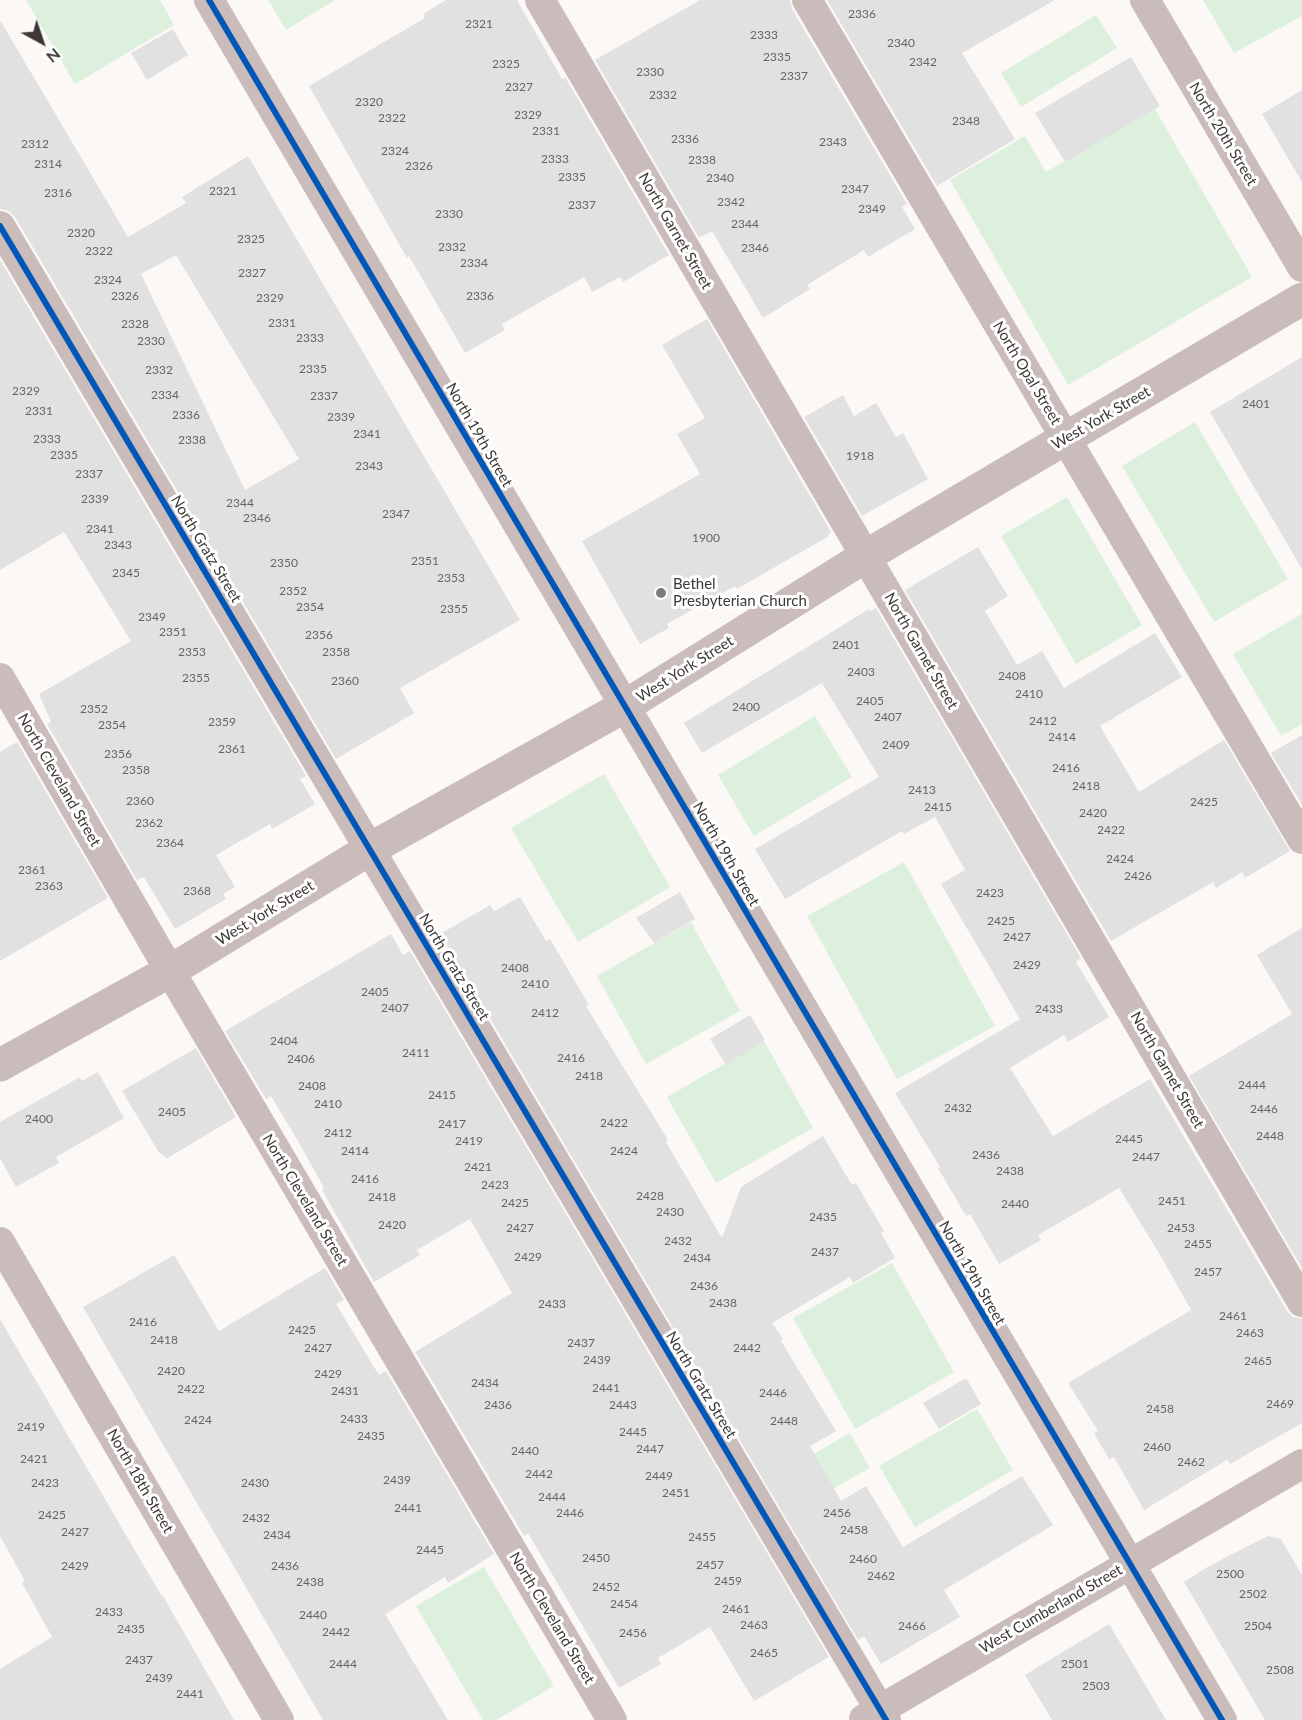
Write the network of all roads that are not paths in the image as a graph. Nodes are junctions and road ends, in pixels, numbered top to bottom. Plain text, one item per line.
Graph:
1 (209, 0) edge
2 (540, 0) edge
3 (807, 0) edge
4 (1144, 0) edge
5 (0, 226) edge
6 (1302, 267) edge
7 (1302, 299) edge
8 (1066, 438) junction
9 (866, 556) junction
10 (0, 678) edge
11 (625, 706) junction
12 (1302, 838) edge
13 (370, 849) junction
14 (170, 971) junction
15 (0, 1065) edge
16 (0, 1242) edge
17 (1302, 1302) edge
18 (1302, 1464) edge
19 (1129, 1563) junction
20 (876, 1716) edge
21 (279, 1720) edge
22 (612, 1720) edge
23 (1222, 1720) edge

1 - 11 street, North 19th Street
2 - 9 street, North Garnet Street
3 - 8 street, North Opal Street
4 - 6 street, North 20th Street
5 - 13 street, North Gratz Street
7 - 8 street, West York Street
8 - 9 street, West York Street
8 - 12 street, North Opal Street
9 - 11 street, West York Street
9 - 17 street, North Garnet Street
10 - 14 street, North Cleveland Street
11 - 13 street, West York Street
11 - 19 street, North 19th Street
13 - 14 street, West York Street
13 - 20 street, North Gratz Street
14 - 15 street, West York Street
14 - 22 street, North Cleveland Street
16 - 21 street, North 18th Street
18 - 19 street, West Cumberland Street
19 - 20 street, West Cumberland Street
19 - 23 street, North 19th Street

